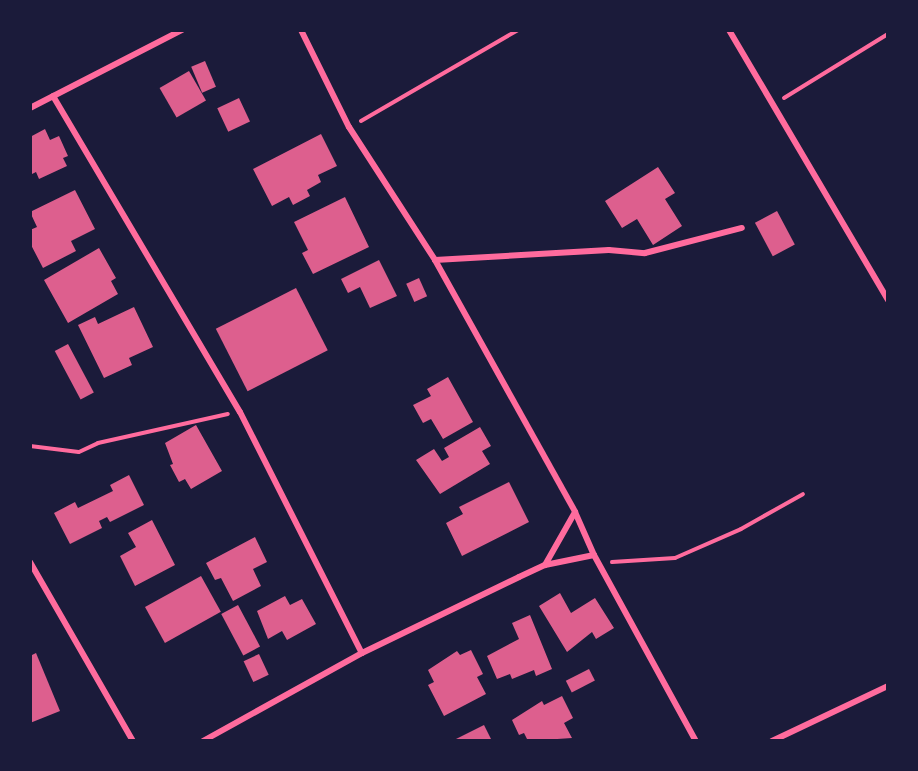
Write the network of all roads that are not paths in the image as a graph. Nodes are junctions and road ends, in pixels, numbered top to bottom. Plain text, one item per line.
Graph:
1 (182, 30) edge
2 (301, 30) edge
3 (729, 30) edge
4 (53, 96) junction
5 (30, 108) edge
6 (742, 228) dead end
7 (435, 260) junction
8 (888, 300) edge
9 (575, 512) junction
10 (594, 555) junction
11 (30, 562) edge
12 (545, 565) junction
13 (362, 653) junction
14 (888, 686) edge
15 (133, 741) edge
16 (203, 741) edge
17 (696, 741) edge
18 (772, 741) edge

1 - 4 street
2 - 7 street
3 - 8 street
4 - 5 street
4 - 13 street
6 - 7 street
7 - 9 street
9 - 10 street
9 - 12 street
10 - 12 street
10 - 17 street
11 - 15 street
12 - 13 street
13 - 16 street
14 - 18 street

